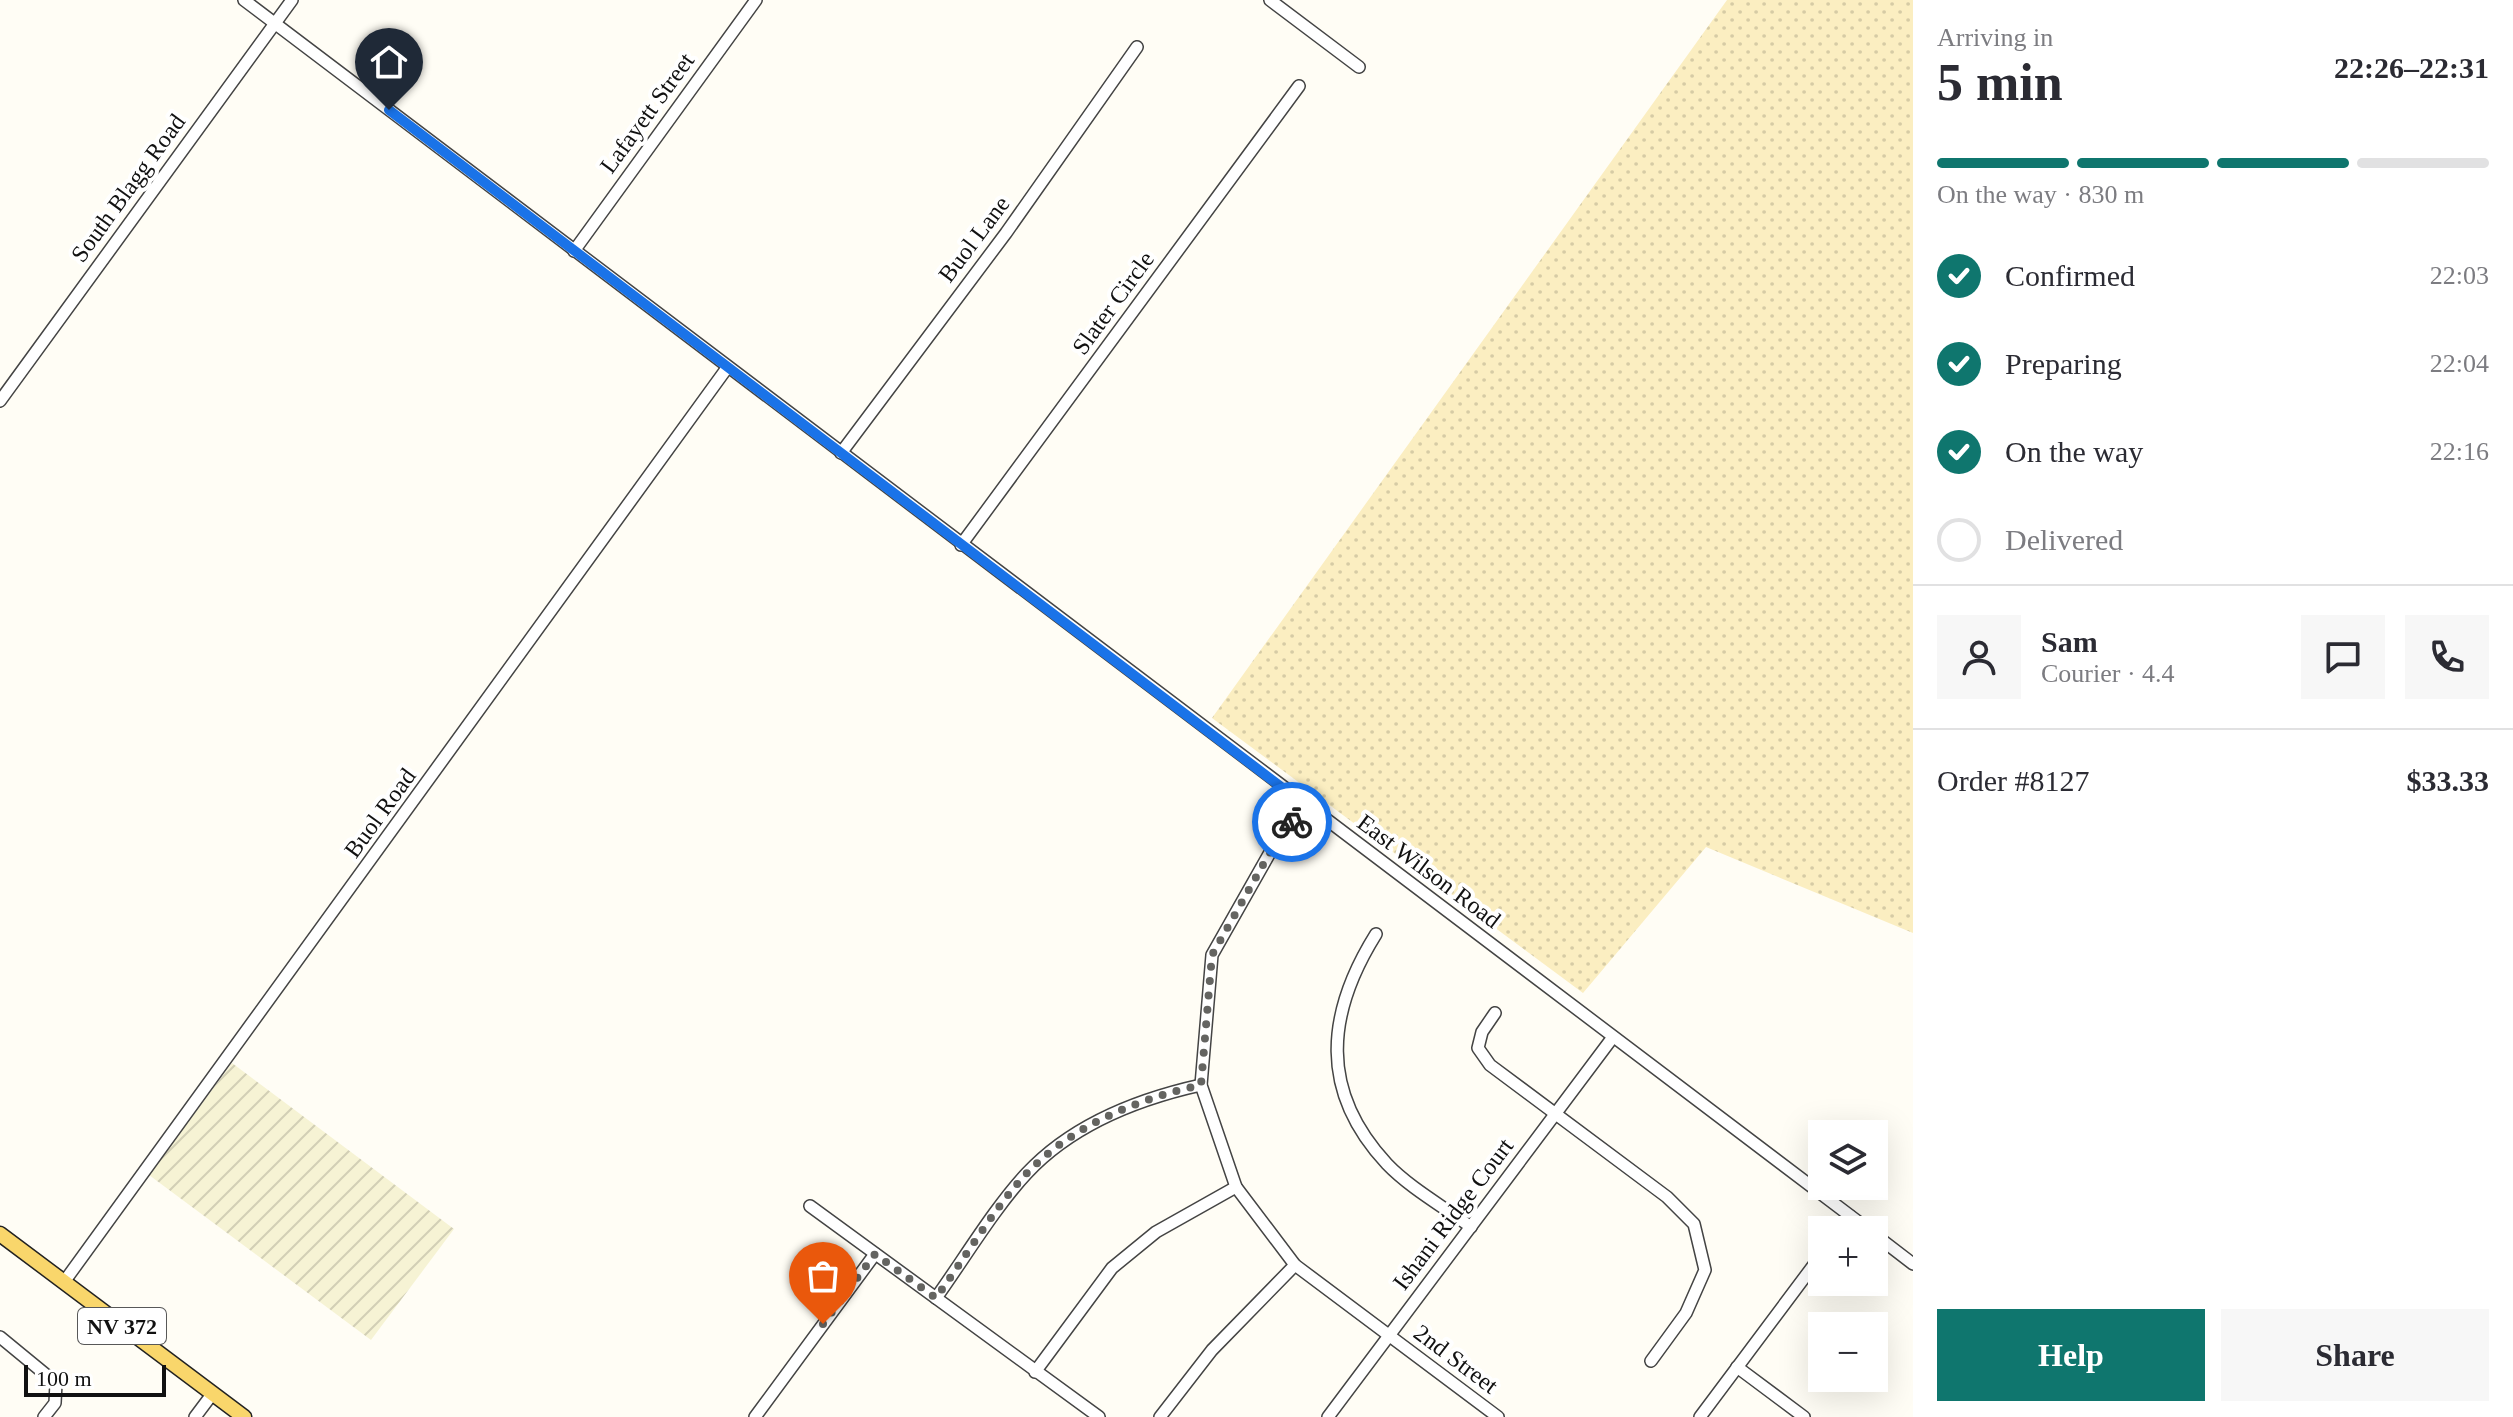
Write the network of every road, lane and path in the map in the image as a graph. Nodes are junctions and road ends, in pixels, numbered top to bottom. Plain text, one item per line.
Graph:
1 (244, 0) edge
2 (292, 0) edge
3 (756, 0) edge
4 (1270, 0) edge
5 (275, 23) junction
6 (1137, 47) dead end
7 (1359, 67) dead end
8 (1299, 86) dead end
9 (574, 251) junction
10 (727, 368) junction
11 (0, 401) edge
12 (841, 453) junction
13 (961, 545) junction
14 (1305, 805) junction
15 (1376, 934) dead end
16 (1495, 1013) dead end
17 (1613, 1037) junction
18 (1201, 1085) junction
19 (1554, 1115) junction
20 (1236, 1187) junction
21 (810, 1206) dead end
22 (1850, 1216) edge
23 (1471, 1227) junction
24 (0, 1234) edge
25 (1888, 1245) edge
26 (875, 1254) junction
27 (1913, 1264) edge
28 (1295, 1265) junction
29 (1808, 1273) edge
30 (64, 1282) junction
31 (936, 1298) junction
32 (1389, 1336) junction
33 (0, 1337) edge
34 (1651, 1361) dead end
35 (1737, 1367) junction
36 (1035, 1372) junction
37 (213, 1393) junction
38 (44, 1417) edge
39 (195, 1417) edge
40 (244, 1417) edge
41 (755, 1417) edge
42 (1099, 1417) edge
43 (1160, 1417) edge
44 (1328, 1417) edge
45 (1498, 1417) edge
46 (1700, 1417) edge
47 (1804, 1417) edge

1 - 5 street, East Wilson Road
2 - 5 street, South Blagg Road
3 - 9 street, Lafayett Street
4 - 7 street
5 - 9 street, East Wilson Road
5 - 11 street, South Blagg Road
6 - 12 street, Buol Lane
8 - 13 street, Slater Circle
9 - 10 street, East Wilson Road
10 - 12 street, East Wilson Road
10 - 30 street, Buol Road
12 - 13 street, East Wilson Road
13 - 14 street, East Wilson Road
14 - 17 street, East Wilson Road
14 - 18 street
15 - 23 street
16 - 19 street
17 - 19 street, Ishani Ridge Court
17 - 22 street, East Wilson Road
18 - 20 street, 2nd Street
18 - 31 street
19 - 23 street, Ishani Ridge Court
19 - 34 street
20 - 28 street, 2nd Street
20 - 36 street
21 - 26 street
23 - 32 street, Ishani Ridge Court
24 - 30 main road, NV 372
25 - 27 street
26 - 31 street
26 - 41 street
28 - 32 street, 2nd Street
28 - 43 street
29 - 35 street
30 - 37 main road, NV 372
31 - 36 street
32 - 44 street, Ishani Ridge Court
32 - 45 street, 2nd Street
33 - 38 street
35 - 46 street
35 - 47 street
36 - 42 street
37 - 39 street
37 - 40 main road, NV 372

